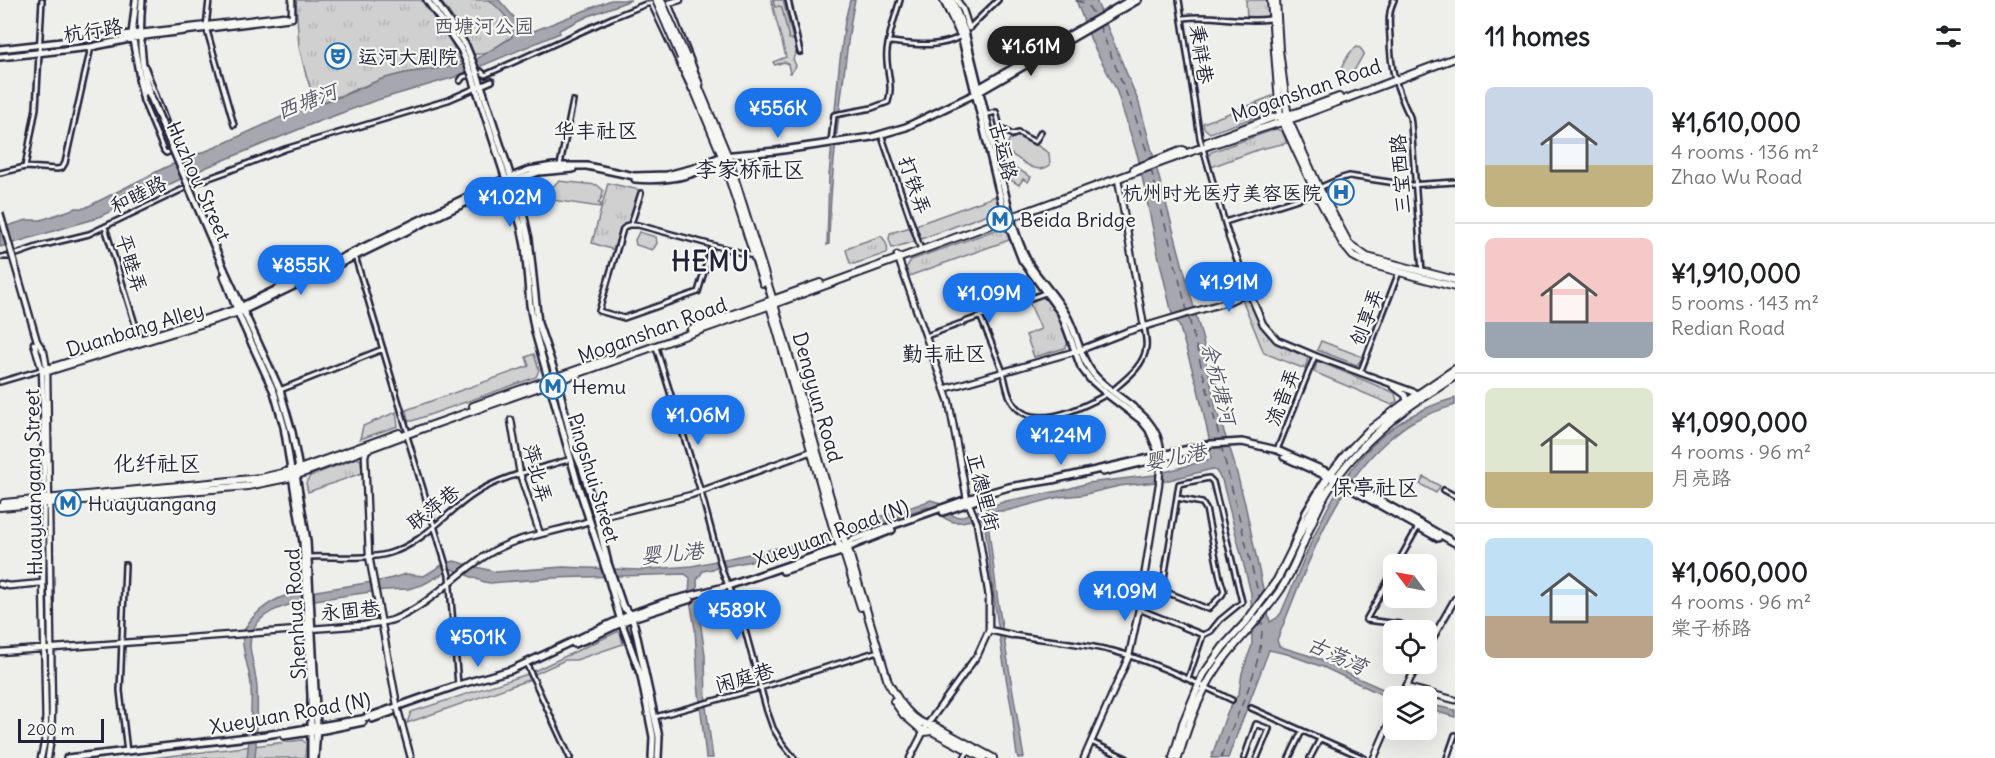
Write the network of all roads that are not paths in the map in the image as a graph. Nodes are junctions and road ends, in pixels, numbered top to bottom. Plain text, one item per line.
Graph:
1 (42, 0) edge
2 (136, 0) edge
3 (142, 0) edge
4 (208, 0) edge
5 (292, 0) edge
6 (428, 0) edge
7 (434, 0) edge
8 (661, 0) edge
9 (680, 0) edge
10 (788, 0) edge
11 (900, 0) edge
12 (943, 0) edge
13 (950, 0) edge
14 (957, 0) edge
15 (998, 0) edge
16 (1130, 0) edge
17 (1138, 0) edge
18 (1179, 0) edge
19 (1271, 0) edge
20 (1276, 0) edge
21 (1394, 0) edge
22 (654, 2) edge
23 (668, 3) junction
24 (1113, 13) junction
25 (1184, 18) dead end
26 (1270, 19) dead end
27 (206, 26) junction
28 (963, 30) junction
29 (136, 36) junction
30 (889, 42) junction
31 (40, 45) junction
32 (92, 47) junction
33 (464, 47) junction
34 (0, 49) edge
35 (800, 52) dead end
36 (40, 53) junction
37 (1455, 56) edge
38 (0, 57) edge
39 (684, 58) junction
40 (140, 61) junction
41 (1394, 79) junction
42 (460, 81) dead end
43 (492, 81) dead end
44 (478, 88) junction
45 (977, 91) junction
46 (702, 100) junction
47 (573, 101) dead end
48 (1284, 117) junction
49 (986, 118) junction
50 (997, 118) junction
51 (234, 125) dead end
52 (1041, 132) dead end
53 (881, 134) junction
54 (833, 142) junction
55 (1203, 146) junction
56 (724, 157) junction
57 (560, 165) junction
58 (25, 167) junction
59 (1130, 172) junction
60 (0, 173) edge
61 (1118, 179) junction
62 (509, 180) junction
63 (1455, 182) edge
64 (1415, 184) junction
65 (1317, 190) junction
66 (641, 193) dead end
67 (0, 213) edge
68 (1008, 217) junction
69 (0, 222) edge
70 (1225, 222) junction
71 (631, 224) junction
72 (105, 227) junction
73 (1229, 237) joint
74 (712, 245) junction
75 (920, 247) junction
76 (355, 255) junction
77 (754, 256) junction
78 (0, 257) edge
79 (898, 257) junction
80 (1400, 272) junction
81 (1422, 272) junction
82 (1455, 280) edge
83 (1455, 287) edge
84 (1249, 292) junction
85 (1045, 293) junction
86 (771, 302) junction
87 (240, 310) junction
88 (980, 316) junction
89 (1144, 327) junction
90 (926, 336) junction
91 (140, 341) junction
92 (36, 342) junction
93 (656, 345) junction
94 (383, 349) junction
95 (1078, 350) junction
96 (1315, 356) junction
97 (1455, 369) edge
98 (45, 370) junction
99 (1003, 372) junction
100 (1360, 373) junction
101 (1455, 376) edge
102 (553, 380) junction
103 (0, 382) edge
104 (1391, 384) junction
105 (944, 389) junction
106 (280, 390) junction
107 (1109, 392) junction
108 (1419, 394) junction
109 (1407, 401) junction
110 (511, 420) dead end
111 (406, 432) junction
112 (1242, 444) junction
113 (814, 450) junction
114 (1277, 450) junction
115 (364, 453) junction
116 (1161, 457) junction
117 (572, 459) junction
118 (294, 473) junction
119 (520, 474) junction
120 (1336, 478) junction
121 (1350, 486) junction
122 (1444, 490) dead end
123 (701, 492) junction
124 (1455, 496) edge
125 (1177, 498) junction
126 (46, 501) junction
127 (969, 502) junction
128 (0, 506) edge
129 (597, 518) junction
130 (589, 521) junction
131 (435, 525) junction
132 (1418, 526) junction
133 (540, 534) junction
134 (1455, 545) edge
135 (844, 548) junction
136 (1403, 554) edge
137 (369, 556) junction
138 (308, 557) junction
139 (606, 563) junction
140 (125, 565) dead end
141 (611, 580) junction
142 (450, 582) junction
143 (44, 583) junction
144 (0, 584) edge
145 (729, 587) junction
146 (307, 589) junction
147 (1383, 590) edge
148 (1455, 598) edge
149 (1139, 609) junction
150 (631, 616) junction
151 (621, 620) junction
152 (383, 622) junction
153 (1383, 622) edge
154 (1248, 625) junction
155 (309, 629) junction
156 (989, 630) junction
157 (1437, 631) edge
158 (1012, 635) joint
159 (1203, 636) junction
160 (121, 643) junction
161 (48, 648) junction
162 (0, 652) edge
163 (875, 652) junction
164 (1129, 656) junction
165 (526, 665) junction
166 (1193, 682) junction
167 (458, 685) junction
168 (1206, 687) junction
169 (760, 688) junction
170 (1437, 695) edge
171 (1232, 700) dead end
172 (1455, 700) edge
173 (398, 708) junction
174 (1251, 708) dead end
175 (655, 717) junction
176 (1186, 723) junction
177 (925, 729) junction
178 (314, 730) junction
179 (1302, 731) junction
180 (1455, 735) edge
181 (1383, 737) edge
182 (246, 738) junction
183 (1320, 738) junction
184 (1091, 742) junction
185 (969, 750) junction
186 (127, 752) junction
187 (41, 758) edge
188 (48, 758) edge
189 (67, 758) edge
190 (104, 758) edge
191 (313, 758) edge
192 (411, 758) edge
193 (570, 758) edge
194 (652, 758) edge
195 (658, 758) edge
196 (794, 758) edge
197 (910, 758) edge
198 (964, 758) edge
199 (983, 758) edge
200 (993, 758) edge
201 (1084, 758) edge
202 (1126, 758) edge
203 (1171, 758) edge
204 (1180, 758) edge
205 (1244, 758) edge
206 (1257, 758) edge
207 (1289, 758) edge
208 (1310, 758) edge
209 (1364, 758) edge
210 (1374, 758) edge
211 (1447, 758) edge

1 - 31 street
2 - 29 main road, Huzhou Street
3 - 29 main road, Huzhou Street
4 - 27 street
5 - 27 street, 杭行路
6 - 33 main road
7 - 33 main road
8 - 39 main road, Dengyun Road, bridge
9 - 23 street
10 - 35 street
11 - 30 street
12 - 28 street
13 - 28 main road
14 - 28 street
15 - 28 street
16 - 24 main road
17 - 24 main road
18 - 55 street, 秉祥巷
19 - 48 main road
20 - 48 main road
21 - 41 street, 三宝西路
22 - 23 street
22 - 39 main road, Dengyun Road, bridge
22 - 42 street
22 - 46 street
23 - 46 street
24 - 45 main road
25 - 26 street
27 - 29 street, 杭行路
27 - 51 street
28 - 30 street
28 - 45 main road
29 - 31 main road, 杭行路
29 - 32 main road, 杭行路
29 - 40 main road, Huzhou Street
30 - 54 street
31 - 34 main road, 杭行路
31 - 36 street
32 - 36 main road, 杭行路
32 - 58 street
33 - 44 main road, bridge
36 - 38 main road, 杭行路
36 - 58 street
37 - 41 main road, Moganshan Road
39 - 46 main road, Dengyun Road
40 - 40 street
40 - 87 main road, Huzhou Street, bridge
41 - 48 main road, Moganshan Road
41 - 64 street, 三宝西路
43 - 44 street, 和睦路
44 - 62 main road
44 - 72 street, 和睦路
45 - 49 main road
45 - 53 main road
45 - 68 main road, 古运路
46 - 56 main road, Dengyun Road
47 - 57 street
48 - 55 main road, Moganshan Road
48 - 65 main road
49 - 50 street
49 - 50 street
49 - 68 main road
50 - 52 street
53 - 54 main road
53 - 75 street, 打铁弄
54 - 56 main road
55 - 59 main road, Moganshan Road
55 - 70 street, 秉祥巷
56 - 57 main road
56 - 62 main road
56 - 77 main road, Dengyun Road
56 - 86 main road, Dengyun Road
57 - 62 main road
58 - 60 street
59 - 61 main road, Moganshan Road
59 - 68 main road, Moganshan Road
61 - 68 main road, Moganshan Road
61 - 89 street
62 - 76 main road
62 - 102 main road
63 - 64 street
64 - 65 street
64 - 81 street, 三宝西路
65 - 70 street
65 - 80 main road
65 - 81 main road
66 - 71 street
67 - 92 street, Huayuangang Street, bridge
68 - 75 main road, Moganshan Road
68 - 79 main road, Moganshan Road
68 - 85 main road
68 - 95 main road
69 - 92 street, Huayuangang Street, bridge
70 - 73 street, 秉祥巷
71 - 74 street
71 - 74 street
72 - 78 street, 和睦路
72 - 91 street, 平睦弄
73 - 84 street
74 - 77 street
75 - 79 main road, Moganshan Road
76 - 87 main road
76 - 94 street
77 - 86 main road, Dengyun Road
79 - 86 main road, Moganshan Road
79 - 90 street, 正德里街
80 - 83 main road
80 - 100 street, 创享弄
81 - 82 main road
84 - 89 street
84 - 96 street
85 - 88 street
85 - 95 main road
86 - 93 main road, Moganshan Road
86 - 102 main road, Moganshan Road
86 - 113 main road, Dengyun Road
87 - 91 street, Duanbang Alley
87 - 106 main road, Huzhou Street
87 - 118 main road, Huzhou Street
88 - 90 street
88 - 99 street
89 - 95 street
89 - 107 street
90 - 105 street, 正德里街
91 - 98 street, Duanbang Alley
92 - 98 street, Huayuangang Street
93 - 102 main road, Moganshan Road
93 - 123 street
94 - 106 street
94 - 111 street
95 - 99 street
95 - 107 main road
96 - 100 street
96 - 114 street, 流音弄
97 - 108 main road
98 - 103 street, Duanbang Alley
98 - 126 street, Huayuangang Street
99 - 105 street
99 - 107 street
100 - 104 street
101 - 120 main road
102 - 111 main road, Moganshan Road
102 - 117 main road, Pingshui Street
102 - 129 main road, Pingshui Street
104 - 108 street
104 - 109 street
105 - 127 street, 正德里街
106 - 118 main road, Huzhou Street
107 - 116 main road
108 - 109 main road
109 - 120 main road
110 - 119 street, 萍北弄
111 - 115 main road, Moganshan Road
111 - 118 main road, Moganshan Road
111 - 131 street
112 - 114 main road, Xueyuan Road (N)
112 - 116 main road, Xueyuan Road (N)
112 - 120 main road, Xueyuan Road (N)
113 - 123 street
113 - 135 main road, Dengyun Road
114 - 120 main road, Xueyuan Road (N)
115 - 118 main road, Moganshan Road
115 - 137 street
116 - 127 main road, Xueyuan Road (N)
116 - 149 street
117 - 119 street, 联萍巷
117 - 130 main road, Pingshui Street
118 - 126 main road, Moganshan Road
118 - 138 main road, Shenhua Road
118 - 146 main road, Shenhua Road
119 - 131 street, 联萍巷
119 - 133 street, 萍北弄
120 - 121 main road
120 - 154 main road
120 - 154 main road
121 - 132 main road
121 - 134 main road
122 - 124 street
123 - 129 street
123 - 145 street
125 - 125 street
125 - 159 street
126 - 128 main road, Moganshan Road
126 - 143 street, Huayuangang Street
126 - 161 street, Huayuangang Street
127 - 135 main road, Xueyuan Road (N)
127 - 156 street, 正德里街
129 - 139 main road, Pingshui Street
130 - 133 street, 永固巷
130 - 139 main road, Pingshui Street
131 - 137 street, 联萍巷
131 - 142 street
132 - 134 main road
132 - 136 street
133 - 142 street, 永固巷
135 - 145 main road, Xueyuan Road (N)
135 - 163 main road, Dengyun Road
135 - 177 main road, Dengyun Road
137 - 138 street, 联萍巷
137 - 152 street
138 - 146 main road, Shenhua Road
139 - 141 main road, Pingshui Street
140 - 160 street
141 - 150 main road, Pingshui Street
141 - 151 main road, Pingshui Street
142 - 152 street, 永固巷
142 - 167 street
143 - 144 street
143 - 161 street, Huayuangang Street
145 - 150 main road, Xueyuan Road (N)
145 - 169 street
146 - 155 main road, Shenhua Road
147 - 153 street
148 - 157 street
149 - 159 street
149 - 164 street
150 - 151 main road, Xueyuan Road (N)
150 - 175 main road, Pingshui Street
151 - 165 main road, Xueyuan Road (N)
151 - 194 main road, Pingshui Street
152 - 155 street, 永固巷
152 - 173 street
154 - 166 main road
154 - 168 main road
155 - 160 street, 永固巷
155 - 178 main road, Shenhua Road
156 - 158 street
156 - 177 street, 正德里街
158 - 164 street
159 - 166 street
160 - 161 street, 永固巷
160 - 186 street
161 - 162 street, 永固巷
161 - 187 street, Huayuangang Street
161 - 188 street, Huayuangang Street
163 - 169 street, 闲庭巷
163 - 177 main road, Dengyun Road
164 - 166 street
164 - 184 street
165 - 167 main road, Xueyuan Road (N)
165 - 173 main road, Xueyuan Road (N)
165 - 193 street
166 - 168 street
166 - 176 main road
167 - 173 main road, Xueyuan Road (N)
168 - 171 street
168 - 176 main road
169 - 175 street, 闲庭巷
169 - 196 street
170 - 172 street
173 - 178 main road, Xueyuan Road (N)
173 - 192 street
174 - 179 street
175 - 195 main road, Pingshui Street
176 - 203 main road
176 - 204 main road
177 - 185 main road, Dengyun Road
177 - 197 street, 正德里街
177 - 200 main road, Dengyun Road
178 - 182 main road, Xueyuan Road (N)
178 - 182 main road, Xueyuan Road (N)
178 - 191 main road, Shenhua Road
179 - 183 street
179 - 207 street
180 - 211 street
181 - 210 street
182 - 186 main road, Xueyuan Road (N)
182 - 190 main road, Xueyuan Road (N)
183 - 208 street
183 - 209 street
184 - 201 street
184 - 202 street
185 - 198 street
185 - 199 main road, Dengyun Road
186 - 189 main road, Xueyuan Road (N)
205 - 206 street

